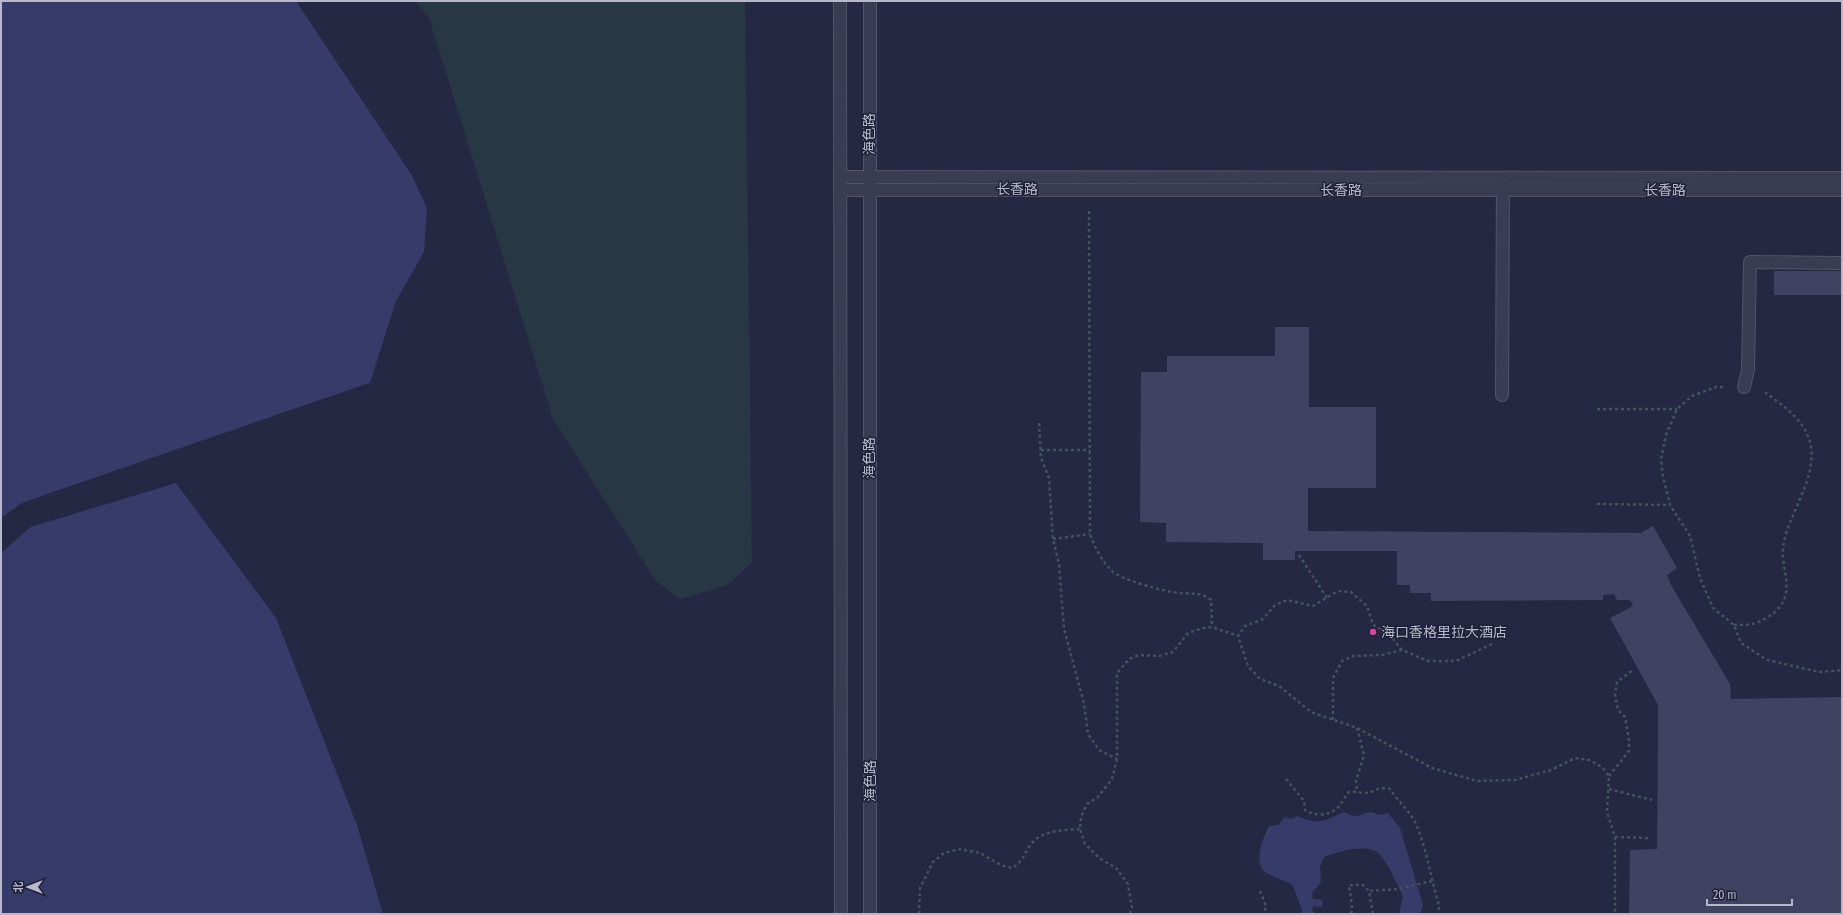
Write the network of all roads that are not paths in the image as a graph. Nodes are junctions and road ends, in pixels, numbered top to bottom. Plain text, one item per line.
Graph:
1 (840, 1) edge
2 (870, 1) edge
3 (840, 177) junction
4 (869, 177) junction
5 (1503, 178) junction
6 (1842, 178) edge
7 (840, 190) junction
8 (869, 190) junction
9 (1503, 190) junction
10 (1842, 190) edge
11 (1842, 263) edge
12 (1744, 387) road end
13 (1502, 395) dead end
14 (840, 914) edge
15 (870, 914) edge

1 - 3 street, 海色路
2 - 4 street, 海色路
3 - 4 street, 长香路
3 - 7 street, 海色路
4 - 5 street, 长香路
4 - 8 street, 海色路
5 - 6 street, 长香路
5 - 9 street
7 - 8 street, 长香路
7 - 14 street, 海色路
8 - 9 street, 长香路
8 - 15 street, 海色路
9 - 10 street, 长香路
9 - 13 street
11 - 12 street

